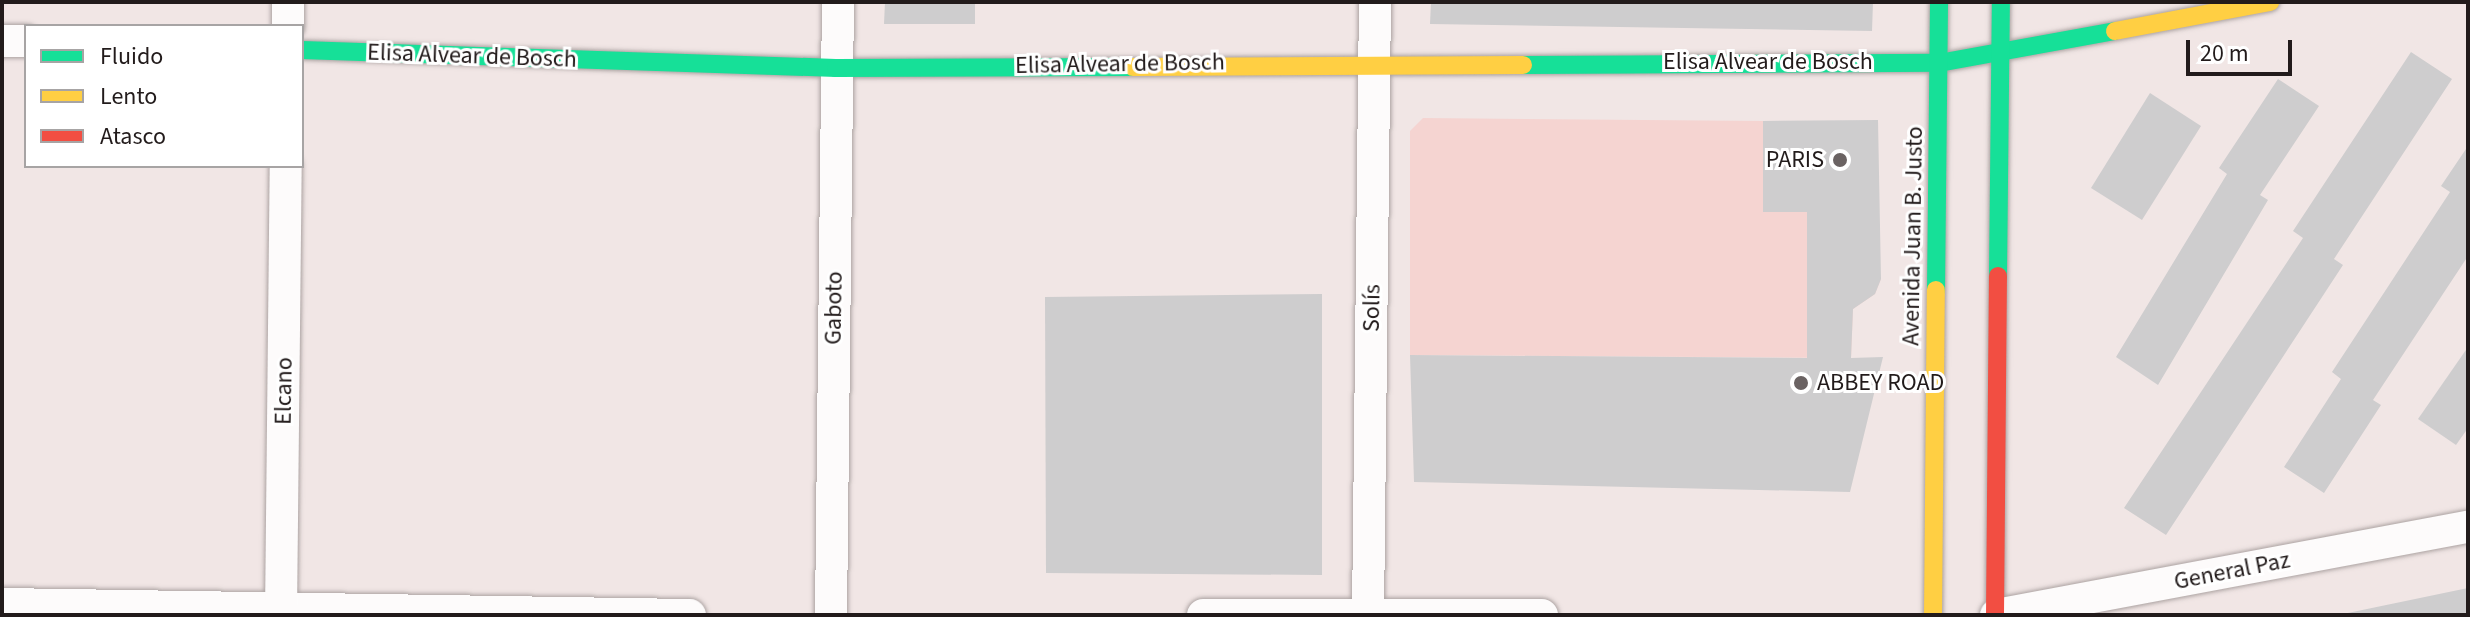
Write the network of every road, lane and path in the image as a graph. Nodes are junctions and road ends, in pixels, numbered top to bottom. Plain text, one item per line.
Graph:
1 (288, 2) edge
2 (838, 2) edge
3 (1375, 2) edge
4 (1939, 2) edge
5 (2001, 2) edge
6 (2270, 2) edge
7 (288, 24) edge
8 (2, 41) edge
9 (24, 41) edge
10 (304, 50) edge
11 (2001, 50) junction
12 (1374, 61) junction
13 (1939, 63) junction
14 (836, 68) junction
15 (286, 168) edge
16 (2468, 527) edge
17 (2142, 602) edge
18 (2, 604) edge
19 (281, 611) edge
20 (1368, 614) edge
21 (690, 615) edge
22 (831, 615) edge
23 (1203, 615) edge
24 (1542, 615) edge
25 (1933, 615) edge
26 (1995, 615) edge

1 - 7 street
2 - 14 street, Gaboto
3 - 12 street, Solís
4 - 13 street, Avenida Juan B. Justo
5 - 11 street
6 - 11 street, Elisa Alvear de Bosch
8 - 9 street
10 - 14 street, Elisa Alvear de Bosch
11 - 13 street, Elisa Alvear de Bosch
11 - 26 street
12 - 13 street, Elisa Alvear de Bosch
12 - 14 street, Elisa Alvear de Bosch
12 - 20 street, Solís
13 - 25 street, Avenida Juan B. Justo
14 - 22 street, Gaboto
15 - 19 street, Elcano
16 - 17 street, General Paz
17 - 26 street, General Paz
18 - 19 street
19 - 21 street
20 - 23 street
20 - 24 street

